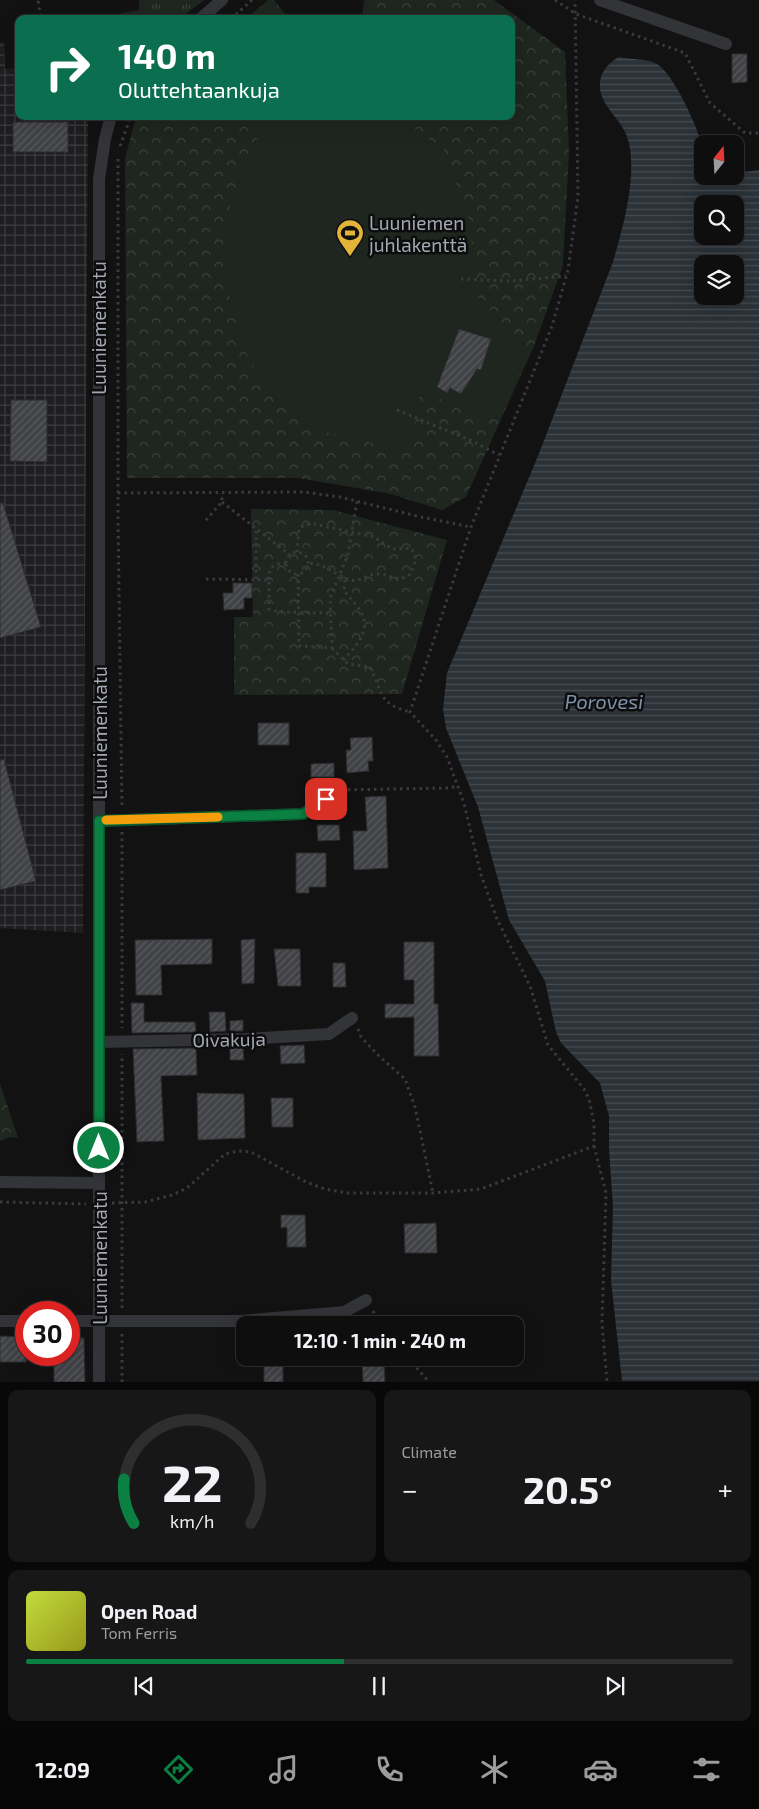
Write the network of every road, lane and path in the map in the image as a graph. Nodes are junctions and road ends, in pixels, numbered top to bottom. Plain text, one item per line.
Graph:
1 (222, 0) edge
2 (252, 0) edge
3 (555, 0) edge
4 (575, 0) edge
5 (600, 0) edge
6 (38, 2) dead end
7 (576, 14) junction
8 (40, 15) edge
9 (205, 15) edge
10 (235, 15) edge
11 (726, 44) dead end
12 (110, 120) edge
13 (130, 120) edge
14 (759, 133) edge
15 (119, 150) dead end
16 (118, 156) dead end
17 (566, 276) junction
18 (461, 279) dead end
19 (397, 410) dead end
20 (499, 456) junction
21 (118, 493) junction
22 (222, 493) junction
23 (357, 501) junction
24 (222, 502) junction
25 (206, 520) dead end
26 (471, 527) junction
27 (256, 530) junction
28 (352, 534) junction
29 (297, 552) junction
30 (290, 555) junction
31 (286, 563) junction
32 (308, 563) junction
33 (298, 574) junction
34 (339, 575) junction
35 (345, 578) junction
36 (206, 579) dead end
37 (256, 579) junction
38 (269, 580) junction
39 (298, 612) junction
40 (330, 613) junction
41 (332, 648) junction
42 (343, 660) junction
43 (410, 712) junction
44 (457, 786) junction
45 (326, 799) joint
46 (122, 819) junction
47 (99, 821) junction
48 (352, 1018) joint
49 (122, 1040) junction
50 (100, 1042) junction
51 (594, 1146) junction
52 (0, 1182) edge
53 (99, 1183) junction
54 (433, 1193) junction
55 (0, 1202) edge
56 (123, 1202) junction
57 (100, 1203) junction
58 (366, 1300) dead end
59 (116, 1301) dead end
60 (122, 1301) junction
61 (122, 1312) dead end
62 (0, 1321) edge
63 (15, 1321) edge
64 (80, 1321) edge
65 (100, 1321) junction
66 (122, 1335) dead end
67 (116, 1344) dead end
68 (122, 1344) junction
69 (415, 1366) edge
70 (99, 1382) edge
71 (122, 1382) edge
72 (429, 1382) edge
73 (607, 1382) edge

1 - 9 street
2 - 10 path
3 - 7 path
4 - 7 path
5 - 11 street
6 - 8 path
7 - 14 path
7 - 17 path
12 - 47 street, Luuniemenkatu
13 - 15 path
16 - 21 path
17 - 18 path
17 - 20 path
19 - 20 path
20 - 26 path
21 - 22 path
21 - 46 path
22 - 23 path
22 - 24 path
23 - 26 path
23 - 28 path
24 - 25 path
24 - 27 path
26 - 43 path
27 - 30 path
27 - 37 path
28 - 29 path
28 - 34 path
28 - 35 path
29 - 30 path
29 - 32 path
30 - 31 path
31 - 33 path
31 - 38 path
32 - 33 path
32 - 34 path
33 - 39 path
34 - 35 path
34 - 40 path
35 - 42 path
36 - 37 path
37 - 38 path
38 - 39 path
39 - 40 path
39 - 41 path
40 - 41 path
41 - 42 path
42 - 43 path
43 - 44 path
44 - 45 path
44 - 51 path
45 - 46 street
46 - 47 street
46 - 49 path
47 - 50 street, Luuniemenkatu
48 - 49 street, Oivakuja
48 - 54 path
49 - 50 street, Oivakuja
49 - 56 path
50 - 53 street, Luuniemenkatu
51 - 54 path
51 - 73 path
52 - 53 street
53 - 57 street, Luuniemenkatu
54 - 56 path
55 - 57 path
56 - 57 path
56 - 60 path
57 - 65 street, Luuniemenkatu
58 - 65 street
59 - 60 path
60 - 61 path
62 - 63 street
64 - 65 street
65 - 70 street, Luuniemenkatu
66 - 68 path
67 - 68 path
68 - 71 path
69 - 72 path

